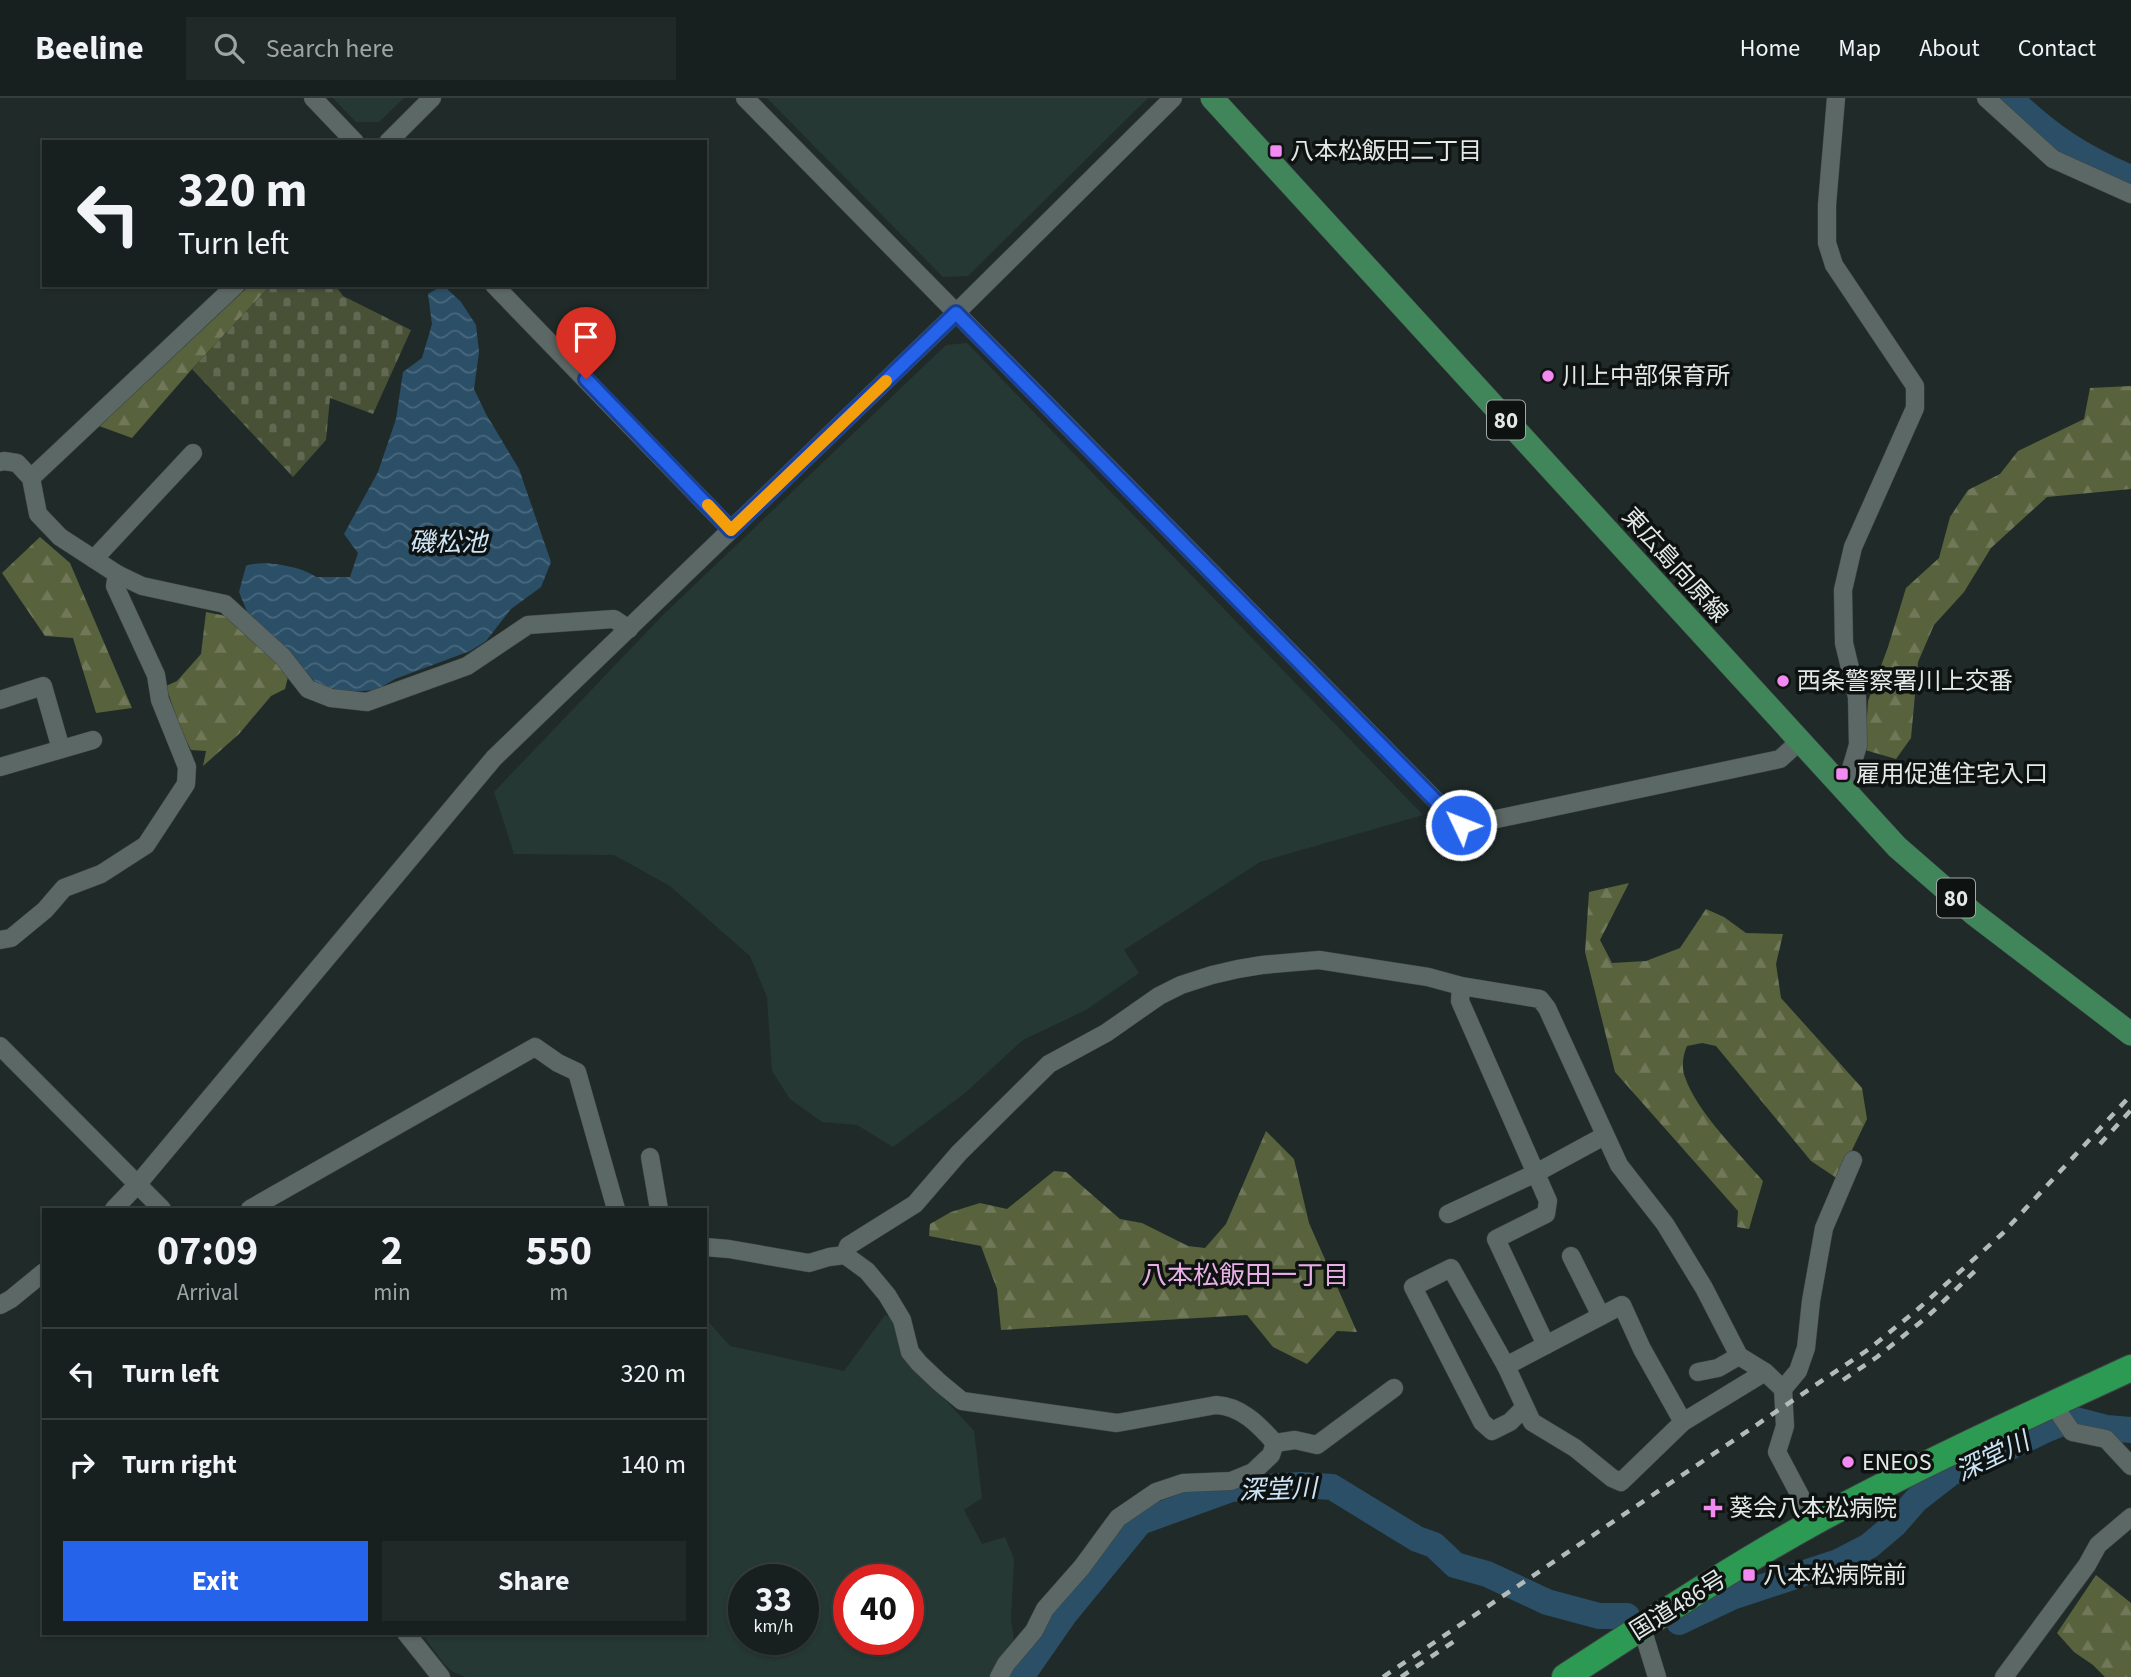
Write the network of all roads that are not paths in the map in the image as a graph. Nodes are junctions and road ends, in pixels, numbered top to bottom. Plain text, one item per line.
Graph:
1 (313, 98) edge
2 (432, 98) edge
3 (745, 98) edge
4 (1173, 98) edge
5 (1212, 98) edge
6 (1836, 98) edge
7 (1986, 98) edge
8 (353, 140) edge
9 (390, 140) edge
10 (2131, 194) edge
11 (234, 287) edge
12 (496, 287) edge
13 (956, 313) junction
14 (194, 453) dead end
15 (0, 462) edge
16 (31, 478) junction
17 (731, 530) junction
18 (94, 559) junction
19 (117, 573) junction
20 (629, 629) junction
21 (0, 700) edge
22 (93, 740) dead end
23 (1800, 741) junction
24 (61, 749) junction
25 (0, 766) edge
26 (1845, 789) junction
27 (0, 940) edge
28 (1461, 986) junction
29 (2131, 1034) edge
30 (0, 1046) edge
31 (1604, 1136) junction
32 (650, 1157) dead end
33 (1853, 1160) dead end
34 (1536, 1173) junction
35 (137, 1185) junction
36 (115, 1208) edge
37 (161, 1208) edge
38 (252, 1208) edge
39 (616, 1208) edge
40 (659, 1208) edge
41 (1448, 1214) dead end
42 (707, 1247) edge
43 (845, 1255) junction
44 (1571, 1256) dead end
45 (42, 1274) edge
46 (0, 1305) edge
47 (1601, 1316) junction
48 (1546, 1345) junction
49 (1739, 1356) junction
50 (1506, 1366) junction
51 (2131, 1368) edge
52 (1698, 1372) dead end
53 (1765, 1373) junction
54 (1394, 1388) dead end
55 (1783, 1390) junction
56 (1525, 1407) junction
57 (2060, 1415) junction
58 (1683, 1422) junction
59 (1275, 1443) junction
60 (2131, 1466) edge
61 (2131, 1517) edge
62 (1814, 1522) junction
63 (1642, 1628) junction
64 (408, 1635) edge
65 (441, 1677) edge
66 (999, 1677) edge
67 (1565, 1677) edge
68 (1657, 1677) edge
69 (2004, 1677) edge

1 - 8 street
2 - 9 street
3 - 13 street
4 - 13 street
5 - 23 main road, 東広島向原線 / 80
6 - 26 street
7 - 10 street
11 - 16 street
12 - 17 street
13 - 17 street
13 - 23 street
14 - 18 street
15 - 16 street
16 - 18 street
17 - 20 street
18 - 19 street
19 - 20 street
19 - 27 street
20 - 35 street
21 - 24 street
22 - 24 street
23 - 26 main road, 東広島向原線 / 80
24 - 25 street
26 - 29 main road, 東広島向原線 / 80
28 - 31 street
28 - 34 street
28 - 43 street
30 - 35 street
31 - 34 street
31 - 49 street
32 - 40 street
33 - 55 street
34 - 41 street
34 - 48 street
35 - 36 street
35 - 37 street
38 - 39 street
42 - 43 street
43 - 59 street
44 - 47 street
45 - 46 street
47 - 48 street
47 - 58 street
48 - 50 street
49 - 52 street
49 - 53 street
50 - 56 street
50 - 56 street
51 - 57 highway, 国道486号
53 - 55 street
53 - 58 street
54 - 59 street
55 - 62 street
56 - 58 street
57 - 60 street
57 - 62 highway, 国道486号
59 - 66 street
61 - 69 street
62 - 63 highway, 国道486号
63 - 67 highway, 国道486号
63 - 68 street
64 - 65 street

